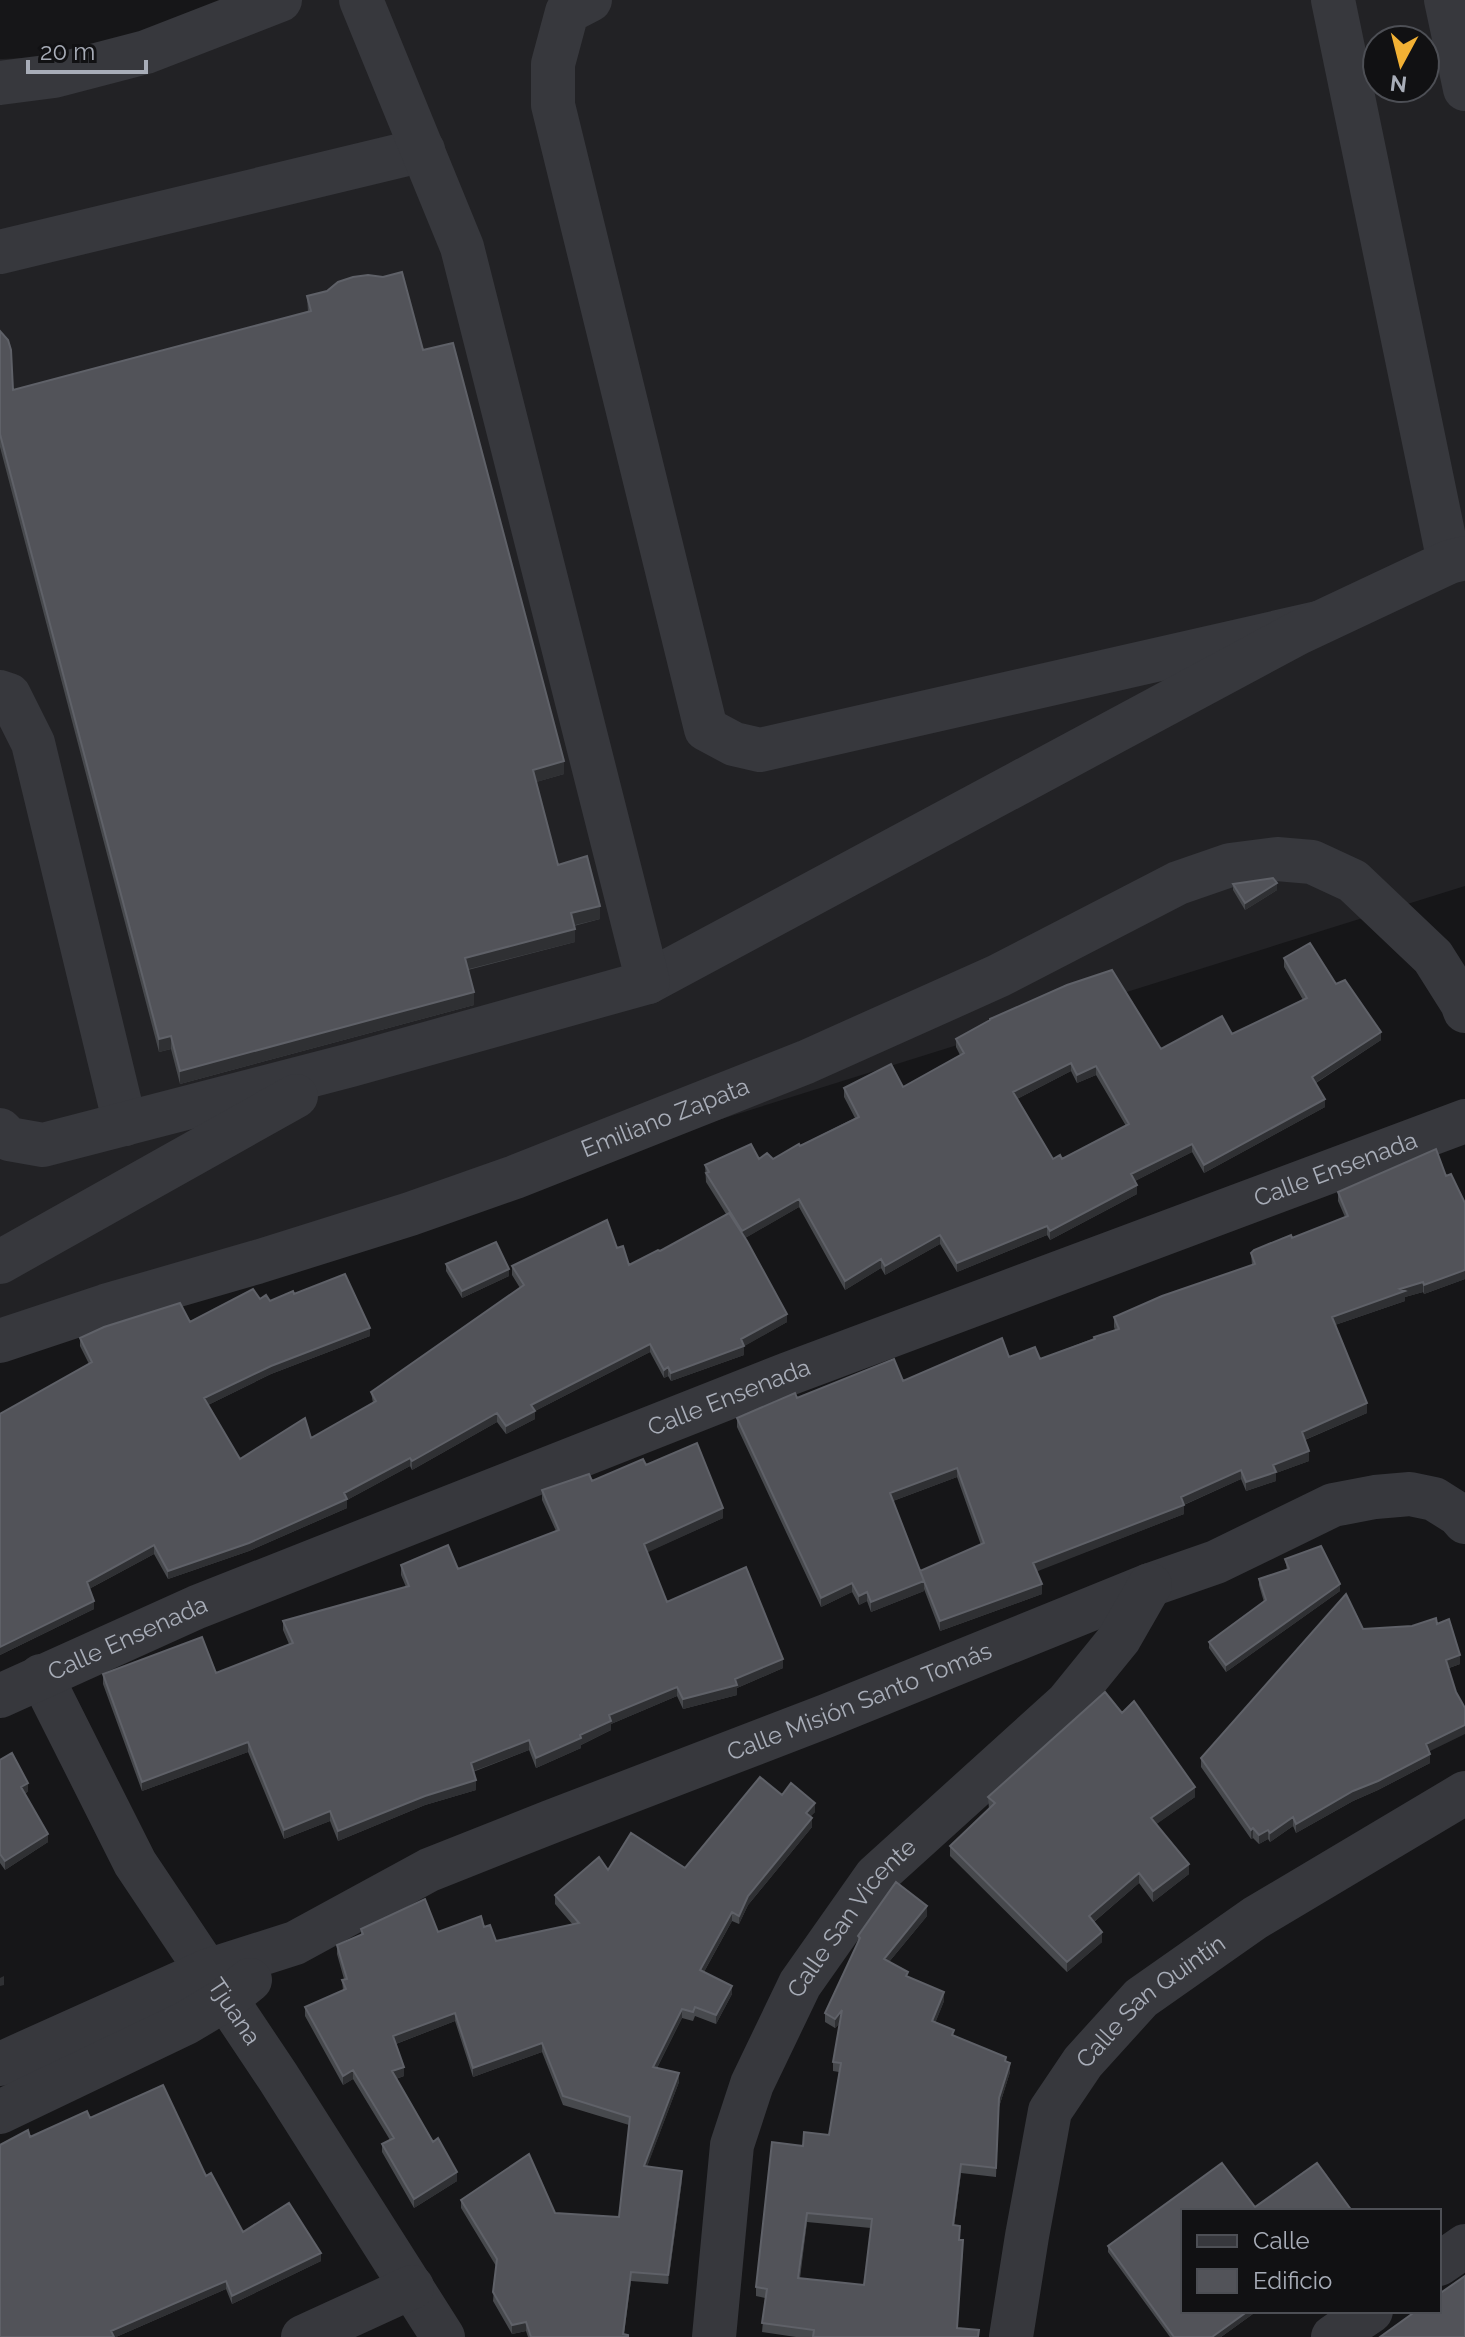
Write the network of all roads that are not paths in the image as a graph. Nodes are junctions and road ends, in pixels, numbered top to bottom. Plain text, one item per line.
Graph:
1 (280, 0) edge
2 (361, 0) edge
3 (590, 0) edge
4 (1333, 0) edge
5 (1446, 0) edge
6 (0, 83) edge
7 (1465, 89) edge
8 (423, 150) junction
9 (0, 252) edge
10 (1457, 560) edge
11 (1318, 623) junction
12 (0, 692) edge
13 (648, 982) junction
14 (1465, 1011) edge
15 (351, 1065) junction
16 (1465, 1121) edge
17 (125, 1124) junction
18 (0, 1130) edge
19 (0, 1262) edge
20 (0, 1341) edge
21 (1450, 1511) edge
22 (1150, 1585) junction
23 (41, 1676) junction
24 (0, 1696) edge
25 (1465, 1793) edge
26 (217, 1985) junction
27 (0, 2064) edge
28 (0, 2112) edge
29 (1465, 2246) edge
30 (1441, 2263) edge
31 (412, 2287) junction
32 (1368, 2313) edge
33 (303, 2337) edge
34 (443, 2337) edge
35 (714, 2337) edge
36 (1011, 2337) edge
37 (1333, 2337) edge

1 - 6 street
2 - 8 street
3 - 11 street
4 - 10 street
5 - 7 street
8 - 9 street
8 - 13 street
10 - 11 street
11 - 13 street
12 - 17 street
13 - 15 street
14 - 20 street, Emiliano Zapata
15 - 17 street
15 - 19 street
16 - 23 street, Calle Ensenada
17 - 18 street
21 - 22 street, Calle Misión Santo Tomás
22 - 26 street, Calle Misión Santo Tomás
22 - 35 street, Calle San Vicente
23 - 24 street, Calle Ensenada
23 - 26 street, Tjuana
25 - 36 street, Calle San Quintín
26 - 27 street, Calle Misión Santo Tomás
26 - 28 street, Calle Misión Santo Tomás
26 - 31 street, Tjuana
29 - 30 street
31 - 33 street
31 - 34 street, Tjuana
32 - 37 street

